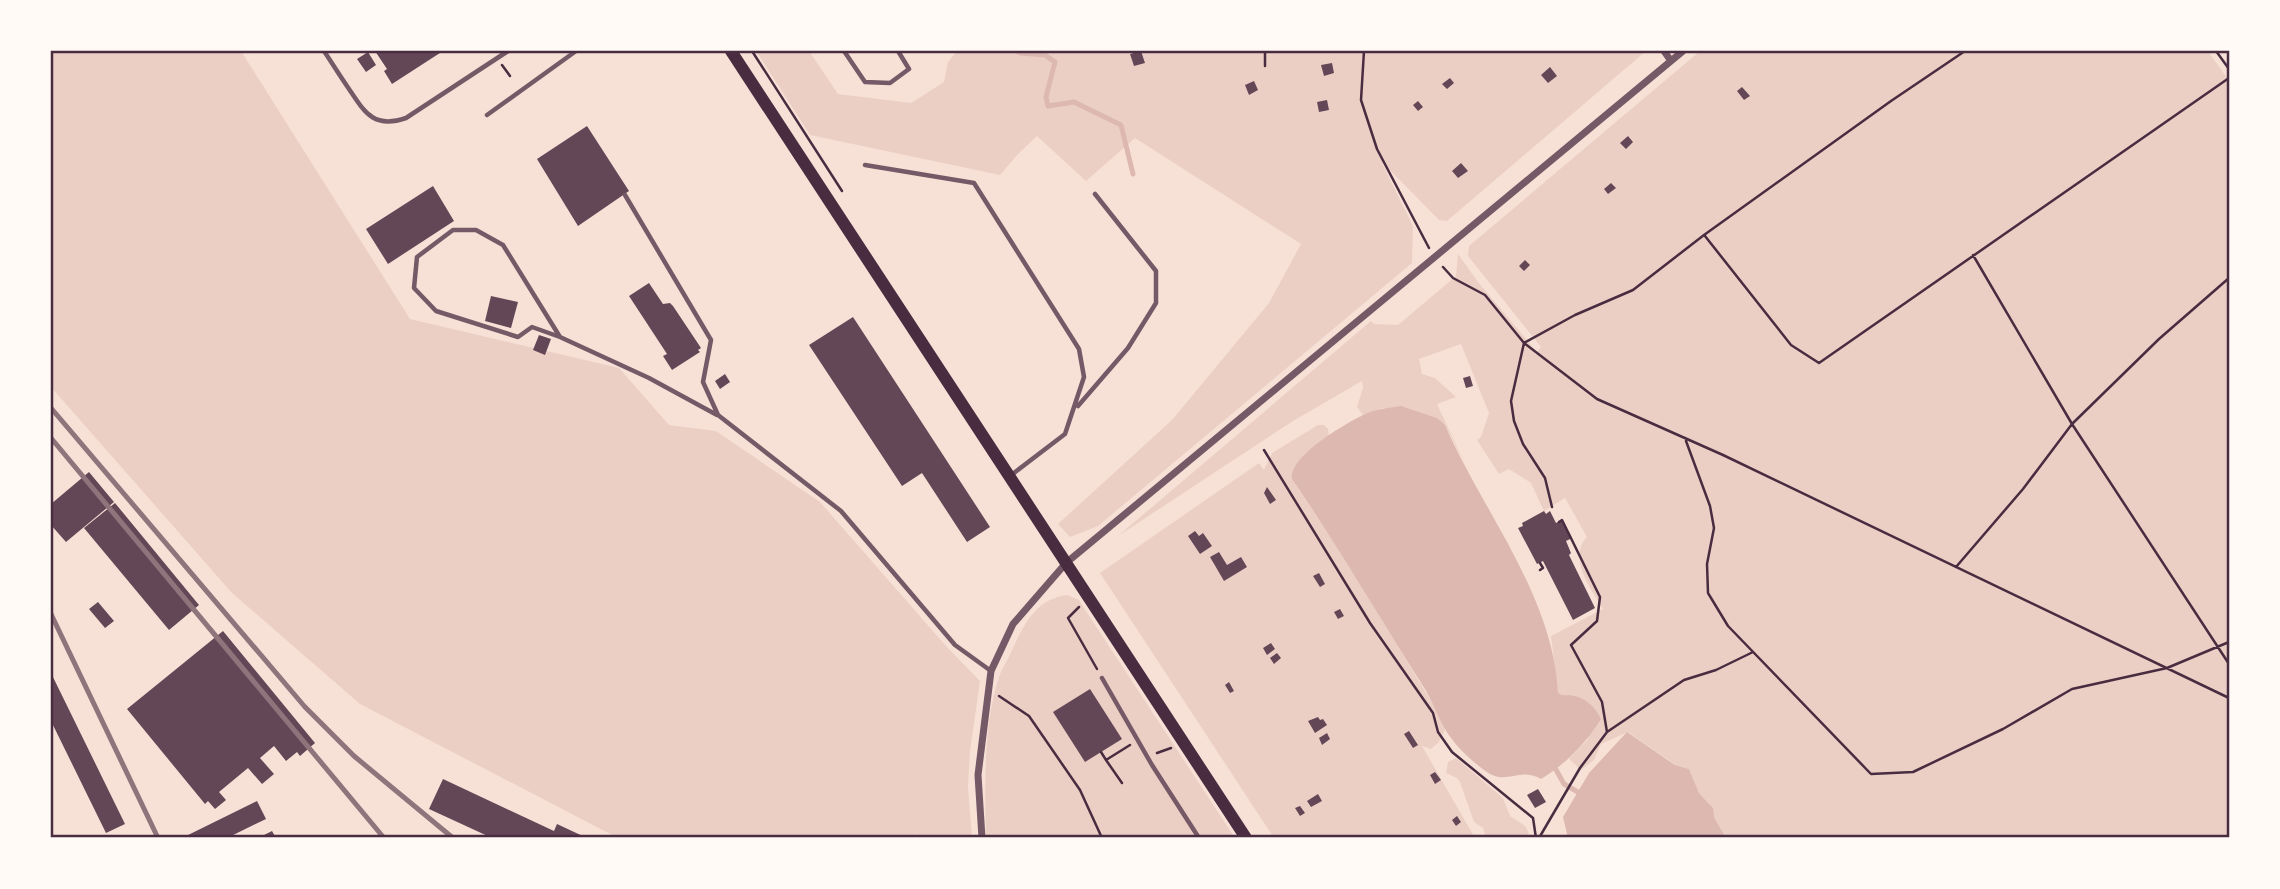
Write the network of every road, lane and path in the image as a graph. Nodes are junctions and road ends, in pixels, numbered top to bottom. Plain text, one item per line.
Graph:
1 (324, 51) edge
2 (508, 51) edge
3 (576, 51) edge
4 (731, 51) edge
5 (844, 51) edge
6 (898, 51) edge
7 (1265, 51) edge
8 (1364, 51) edge
9 (1664, 51) edge
10 (1683, 51) edge
11 (1965, 51) edge
12 (2216, 51) edge
13 (1671, 61) junction
14 (1265, 66) dead end
15 (2229, 69) edge
16 (2229, 78) edge
17 (487, 115) dead end
18 (865, 165) dead end
19 (1095, 194) dead end
20 (625, 195) dead end
21 (1704, 235) junction
22 (1973, 255) junction
23 (1434, 257) junction
24 (2229, 278) edge
25 (560, 337) junction
26 (1524, 342) junction
27 (1075, 409) junction
28 (718, 415) junction
29 (2072, 424) junction
30 (1686, 439) junction
31 (1264, 450) dead end
32 (1010, 477) junction
33 (1552, 507) dead end
34 (1559, 522) dead end
35 (1066, 563) junction
36 (1540, 563) dead end
37 (1956, 567) junction
38 (1540, 570) dead end
39 (1087, 597) junction
40 (2229, 642) edge
41 (2219, 648) junction
42 (1753, 652) junction
43 (2229, 664) edge
44 (2167, 668) junction
45 (991, 671) junction
46 (1102, 678) joint
47 (989, 688) junction
48 (2229, 698) edge
49 (1607, 732) junction
50 (1138, 740) junction
51 (1184, 744) junction
52 (1101, 752) dead end
53 (1147, 756) junction
54 (1106, 760) junction
55 (1122, 783) dead end
56 (982, 838) edge
57 (1102, 838) edge
58 (1199, 838) edge
59 (1246, 838) edge
60 (1538, 838) edge

1 - 2 lane
3 - 17 lane
4 - 32 main road
5 - 6 lane
7 - 14 path
8 - 23 path
9 - 13 street
10 - 13 street
11 - 21 path
12 - 15 path
13 - 23 street
16 - 22 path
18 - 27 lane
19 - 27 lane
20 - 28 lane
21 - 22 path
21 - 26 path
22 - 29 path
23 - 26 path
23 - 35 street
24 - 29 path
25 - 25 lane
25 - 28 lane
26 - 30 path
26 - 33 path
27 - 32 lane
28 - 45 lane
29 - 37 path
29 - 41 path
30 - 37 path
30 - 42 path
31 - 60 path
32 - 35 main road
34 - 49 path
35 - 39 main road
35 - 45 street
36 - 38 path
37 - 44 path
39 - 46 path
39 - 51 main road
40 - 41 path
41 - 43 path
41 - 44 path
42 - 44 path
42 - 49 path
44 - 48 path
45 - 47 street
46 - 50 lane
47 - 56 street
47 - 57 path
49 - 60 path
50 - 53 lane
50 - 54 path
51 - 53 path
51 - 59 main road
52 - 54 path
53 - 58 lane
54 - 55 path

